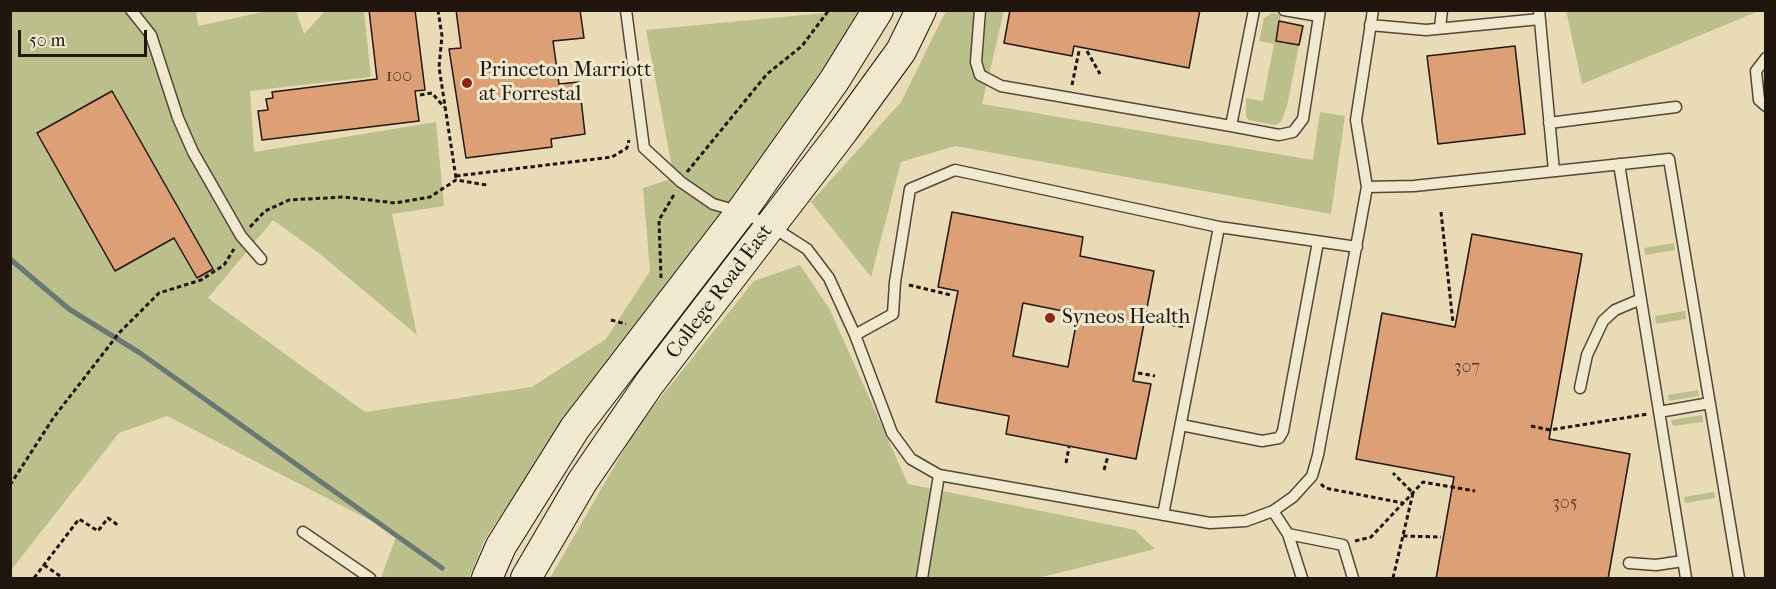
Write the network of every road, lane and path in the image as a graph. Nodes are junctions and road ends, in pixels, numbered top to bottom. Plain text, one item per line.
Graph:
1 (131, 10) edge
2 (438, 10) edge
3 (626, 10) edge
4 (829, 10) edge
5 (878, 10) edge
6 (921, 10) edge
7 (980, 10) edge
8 (1254, 10) edge
9 (1284, 10) edge
10 (1373, 10) edge
11 (1442, 10) edge
12 (1320, 13) edge
13 (1539, 15) edge
14 (1370, 25) junction
15 (1440, 28) junction
16 (1079, 51) dead end
17 (1087, 51) dead end
18 (1766, 58) edge
19 (1100, 74) dead end
20 (420, 95) dead end
21 (1070, 98) junction
22 (1766, 106) edge
23 (1676, 107) dead end
24 (446, 108) junction
25 (1549, 123) junction
26 (1231, 126) junction
27 (630, 138) dead end
28 (1619, 164) junction
29 (1554, 171) junction
30 (456, 178) junction
31 (681, 182) junction
32 (487, 185) dead end
33 (1367, 187) junction
34 (741, 212) junction
35 (1441, 212) dead end
36 (771, 226) junction
37 (1219, 227) junction
38 (241, 236) junction
39 (1318, 242) junction
40 (1357, 247) junction
41 (261, 259) dead end
42 (895, 282) junction
43 (661, 286) dead end
44 (951, 295) dead end
45 (1641, 299) junction
46 (611, 320) dead end
47 (1149, 320) dead end
48 (1453, 323) dead end
49 (633, 326) dead end
50 (1199, 330) junction
51 (855, 335) junction
52 (1138, 373) dead end
53 (1155, 376) dead end
54 (1580, 388) dead end
55 (1710, 404) junction
56 (1659, 412) junction
57 (1180, 425) junction
58 (1531, 426) dead end
59 (1069, 447) dead end
60 (1108, 456) dead end
61 (1066, 463) dead end
62 (1104, 470) dead end
63 (1394, 473) dead end
64 (939, 475) junction
65 (1311, 476) junction
66 (10, 485) edge
67 (1475, 491) dead end
68 (1413, 492) junction
69 (1403, 503) junction
70 (1274, 511) junction
71 (1163, 515) junction
72 (119, 526) dead end
73 (303, 532) dead end
74 (1288, 534) junction
75 (1403, 536) junction
76 (1441, 537) dead end
77 (1343, 544) junction
78 (1683, 561) junction
79 (1629, 563) dead end
80 (44, 566) junction
81 (34, 579) edge
82 (63, 579) edge
83 (370, 579) edge
84 (487, 579) edge
85 (526, 579) edge
86 (922, 579) edge
87 (1302, 579) edge
88 (1353, 579) edge
89 (1394, 579) edge
90 (1686, 579) edge
91 (1739, 579) edge

1 - 38 lane
2 - 24 path
3 - 31 lane
4 - 31 path
5 - 34 street, College Road East
6 - 36 street, College Road East
7 - 21 lane
8 - 26 lane
9 - 12 lane
10 - 14 lane
11 - 15 lane
12 - 26 lane
13 - 15 lane
13 - 25 lane
14 - 15 lane
14 - 33 lane
16 - 21 path
17 - 19 path
18 - 22 lane
20 - 24 path
21 - 26 lane
23 - 25 lane
24 - 30 path
25 - 29 lane
27 - 30 path
28 - 29 lane
28 - 45 lane
28 - 55 lane
29 - 33 lane
30 - 32 path
30 - 38 path
31 - 34 lane
31 - 43 path
33 - 40 lane
34 - 36 lane
34 - 84 street, College Road East
35 - 48 path
36 - 51 lane
36 - 85 street, College Road East
37 - 39 lane
37 - 42 lane
37 - 50 lane
38 - 41 lane
38 - 66 path
39 - 40 lane
39 - 57 lane
40 - 65 lane
42 - 44 path
42 - 51 lane
45 - 54 lane
45 - 56 lane
46 - 49 path
47 - 50 path
50 - 57 lane
51 - 64 lane
52 - 53 path
55 - 56 lane
55 - 91 lane
56 - 58 path
56 - 78 lane
57 - 71 lane
59 - 61 path
60 - 62 path
63 - 68 path
64 - 71 lane
64 - 86 lane
65 - 69 path
65 - 70 lane
67 - 68 path
68 - 69 path
68 - 75 path
69 - 77 path
70 - 71 lane
70 - 74 lane
72 - 80 path
73 - 83 lane
74 - 77 lane
74 - 87 lane
75 - 76 path
75 - 89 path
77 - 88 lane
78 - 79 lane
78 - 90 lane
80 - 81 path
80 - 82 path

